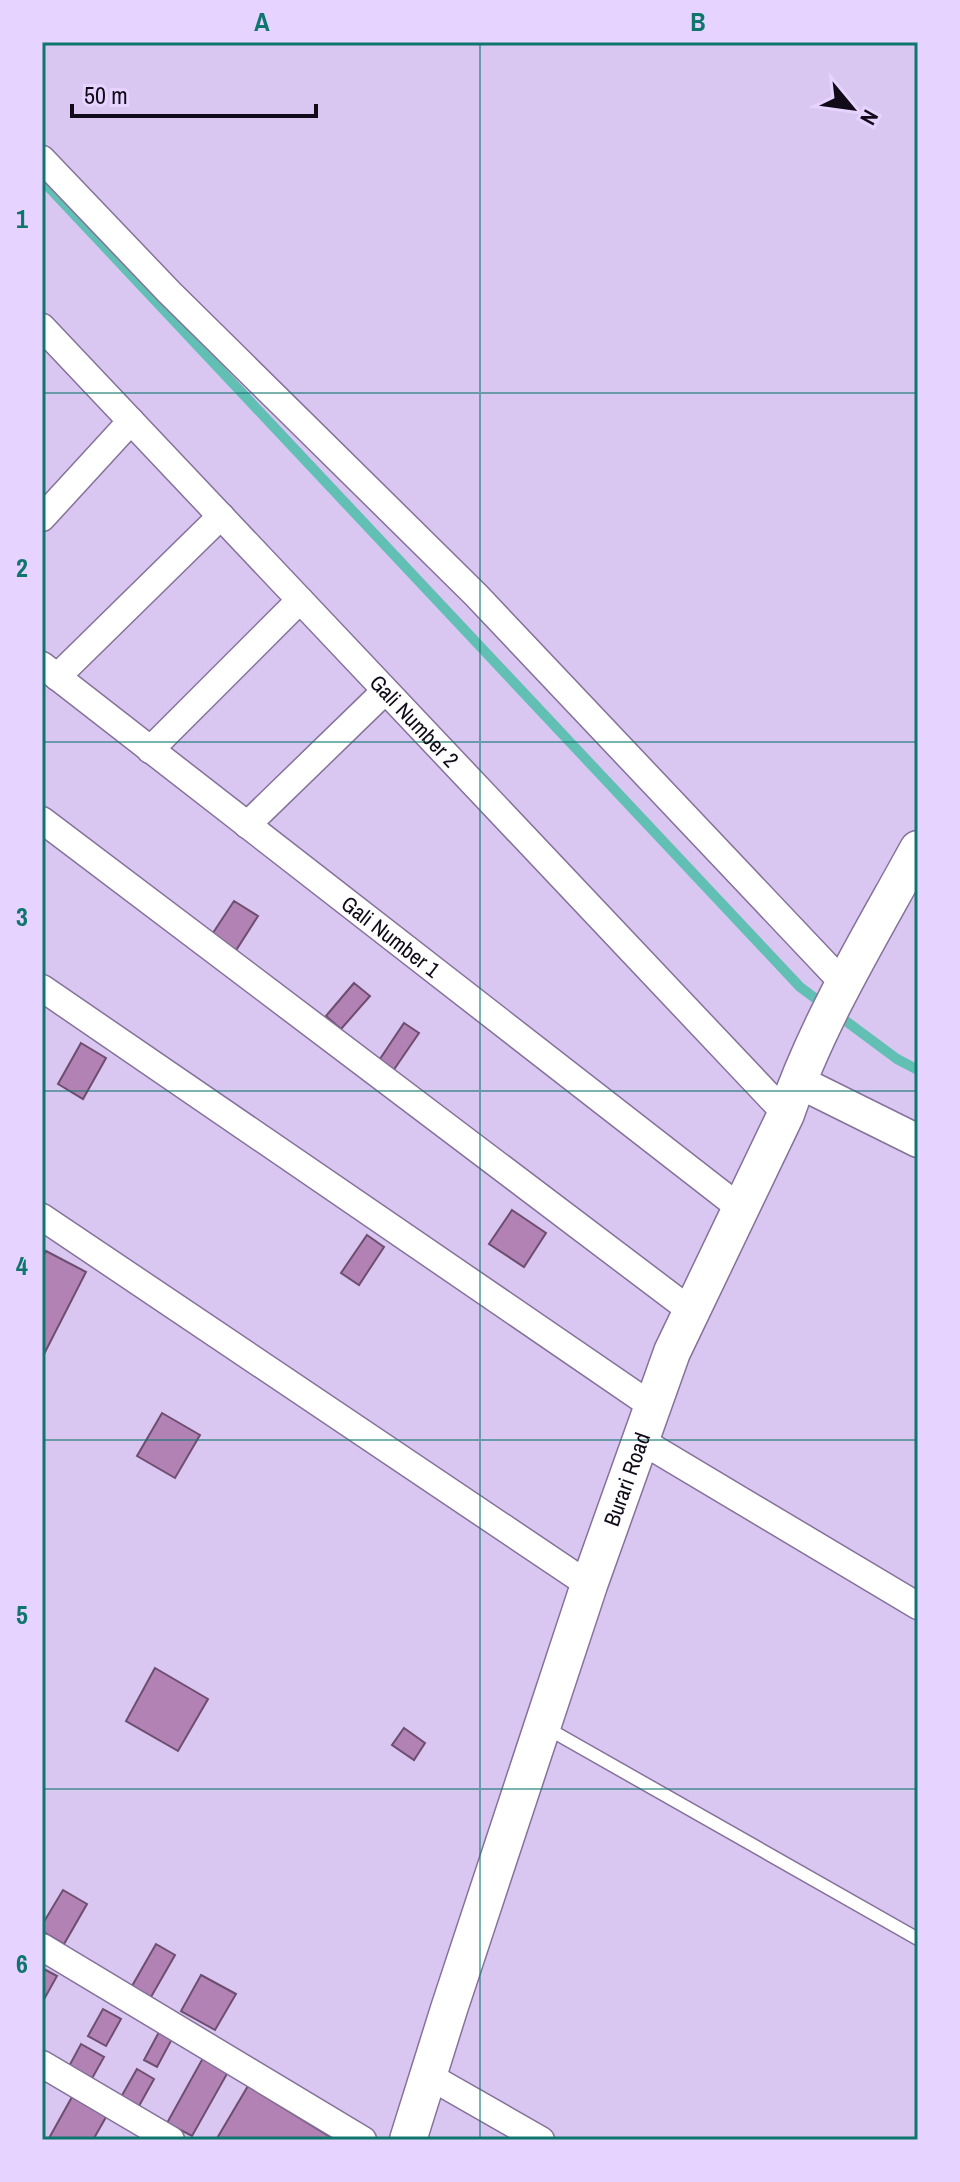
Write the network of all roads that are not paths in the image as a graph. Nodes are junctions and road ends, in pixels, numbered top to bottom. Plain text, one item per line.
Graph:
1 (42, 159) edge
2 (42, 327) edge
3 (131, 421) junction
4 (221, 516) junction
5 (42, 518) edge
6 (300, 600) junction
7 (50, 671) edge
8 (385, 691) junction
9 (150, 750) junction
10 (42, 820) edge
11 (247, 825) junction
12 (918, 849) edge
13 (42, 988) edge
14 (840, 995) junction
15 (792, 1097) junction
16 (918, 1141) edge
17 (740, 1208) junction
18 (42, 1217) edge
19 (691, 1311) junction
20 (652, 1406) junction
21 (640, 1440) junction
22 (589, 1585) junction
23 (918, 1606) edge
24 (542, 1725) junction
25 (918, 1939) edge
26 (42, 1947) edge
27 (42, 2064) edge
28 (429, 2076) junction
29 (171, 2140) edge
30 (363, 2140) edge
31 (408, 2140) edge
32 (541, 2140) edge

1 - 14 street
2 - 3 street, Gali Number 2
3 - 4 street, Gali Number 2
3 - 5 street
4 - 6 street, Gali Number 2
4 - 7 street
6 - 8 street, Gali Number 2
6 - 9 street
7 - 9 street, Gali Number 1
8 - 11 street
8 - 15 street, Gali Number 2
9 - 11 street, Gali Number 1
10 - 19 street
11 - 17 street, Gali Number 1
12 - 14 main road, Burari Road
13 - 20 street
14 - 15 main road, Burari Road
15 - 16 street
15 - 17 main road, Burari Road
17 - 19 main road, Burari Road
18 - 22 street
19 - 20 main road, Burari Road
20 - 21 main road, Burari Road
21 - 22 main road, Burari Road
21 - 23 street
22 - 24 main road, Burari Road
24 - 25 lane
24 - 28 main road, Burari Road
26 - 30 street
27 - 29 street
28 - 31 main road, Burari Road
28 - 32 street

